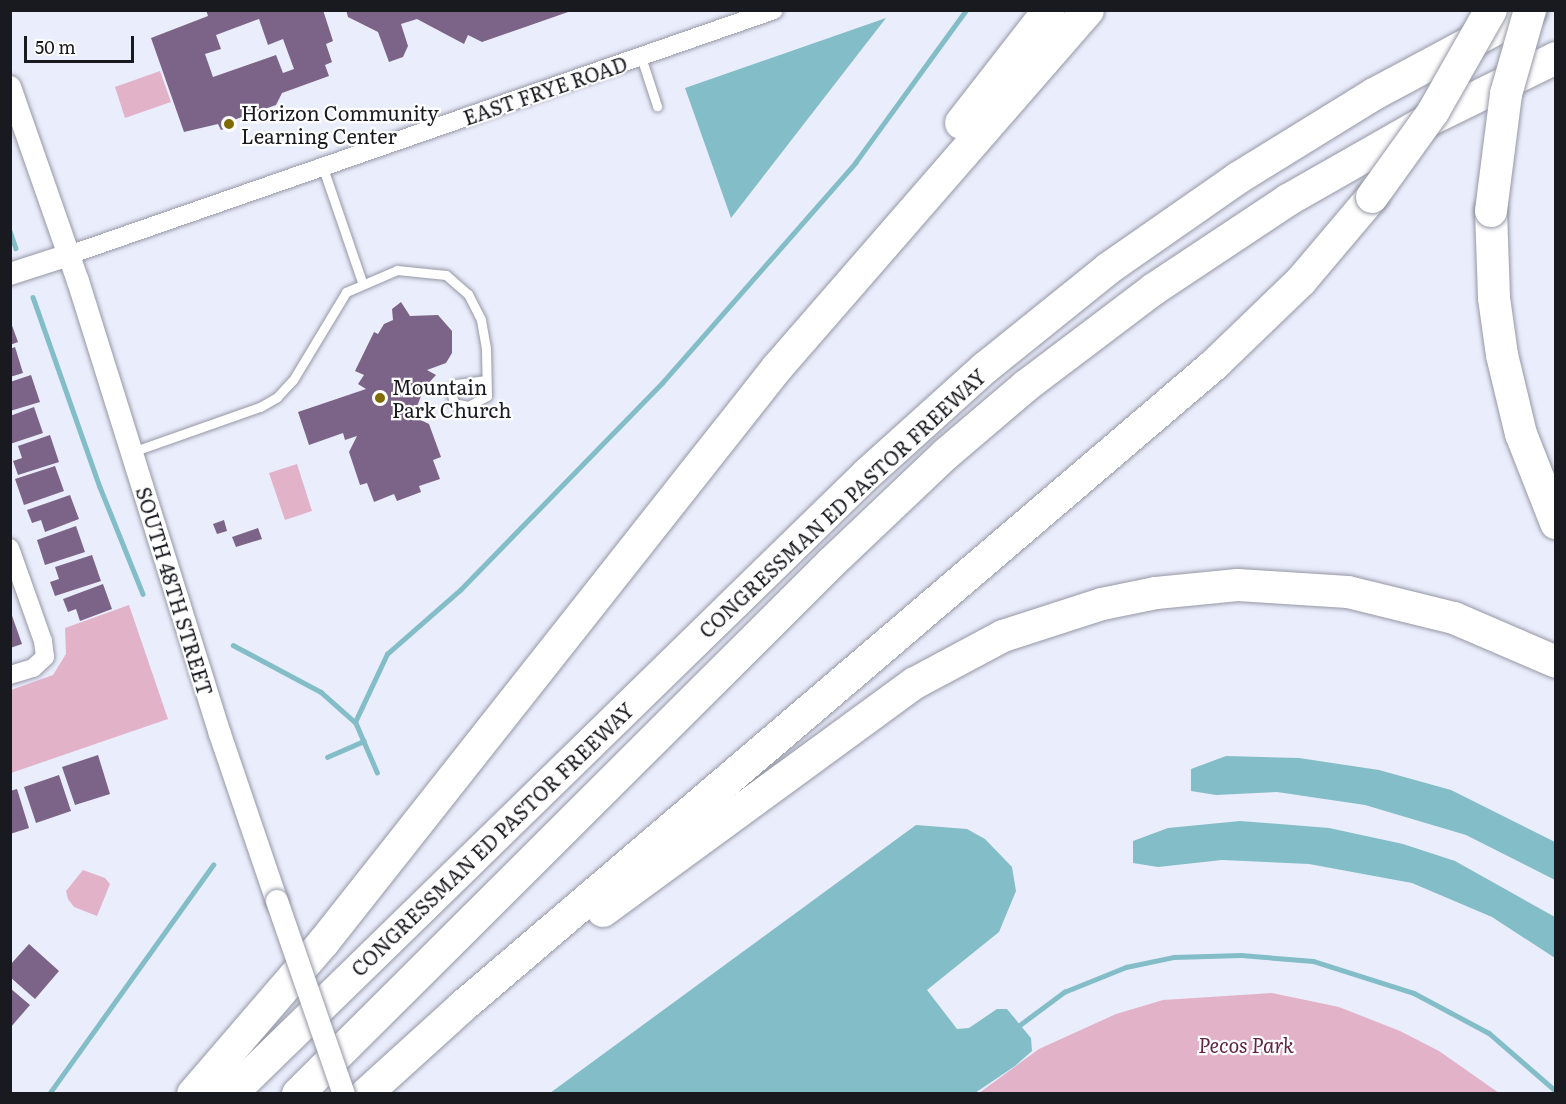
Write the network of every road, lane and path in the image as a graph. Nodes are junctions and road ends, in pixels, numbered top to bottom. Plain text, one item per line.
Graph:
1 (774, 10) edge
2 (1050, 10) edge
3 (1088, 10) edge
4 (1491, 10) edge
5 (1530, 10) edge
6 (641, 57) junction
7 (1556, 58) edge
8 (10, 87) edge
9 (657, 106) dead end
10 (323, 168) junction
11 (69, 255) junction
12 (10, 274) edge
13 (362, 282) junction
14 (777, 368) junction
15 (486, 380) dead end
16 (132, 452) junction
17 (1556, 523) edge
18 (10, 548) edge
19 (1556, 662) edge
20 (10, 675) edge
21 (413, 1054) junction
22 (193, 1094) edge
23 (231, 1094) edge
24 (298, 1094) edge
25 (344, 1094) edge
26 (366, 1094) edge

1 - 6 street, EAST FRYE ROAD
2 - 14 highway
3 - 14 highway
4 - 21 highway, bridge
5 - 17 highway, bridge
5 - 23 highway, CONGRESSMAN ED PASTOR FREEWAY
6 - 9 lane
6 - 10 street, EAST FRYE ROAD
7 - 24 highway, CONGRESSMAN ED PASTOR FREEWAY
8 - 11 street, SOUTH 48TH STREET
10 - 11 street, EAST FRYE ROAD
10 - 13 lane
11 - 12 street, EAST FRYE ROAD
11 - 16 street, SOUTH 48TH STREET
13 - 15 lane
13 - 16 lane
14 - 22 highway
16 - 25 street, SOUTH 48TH STREET, bridge
18 - 20 street
19 - 21 highway
21 - 26 highway

